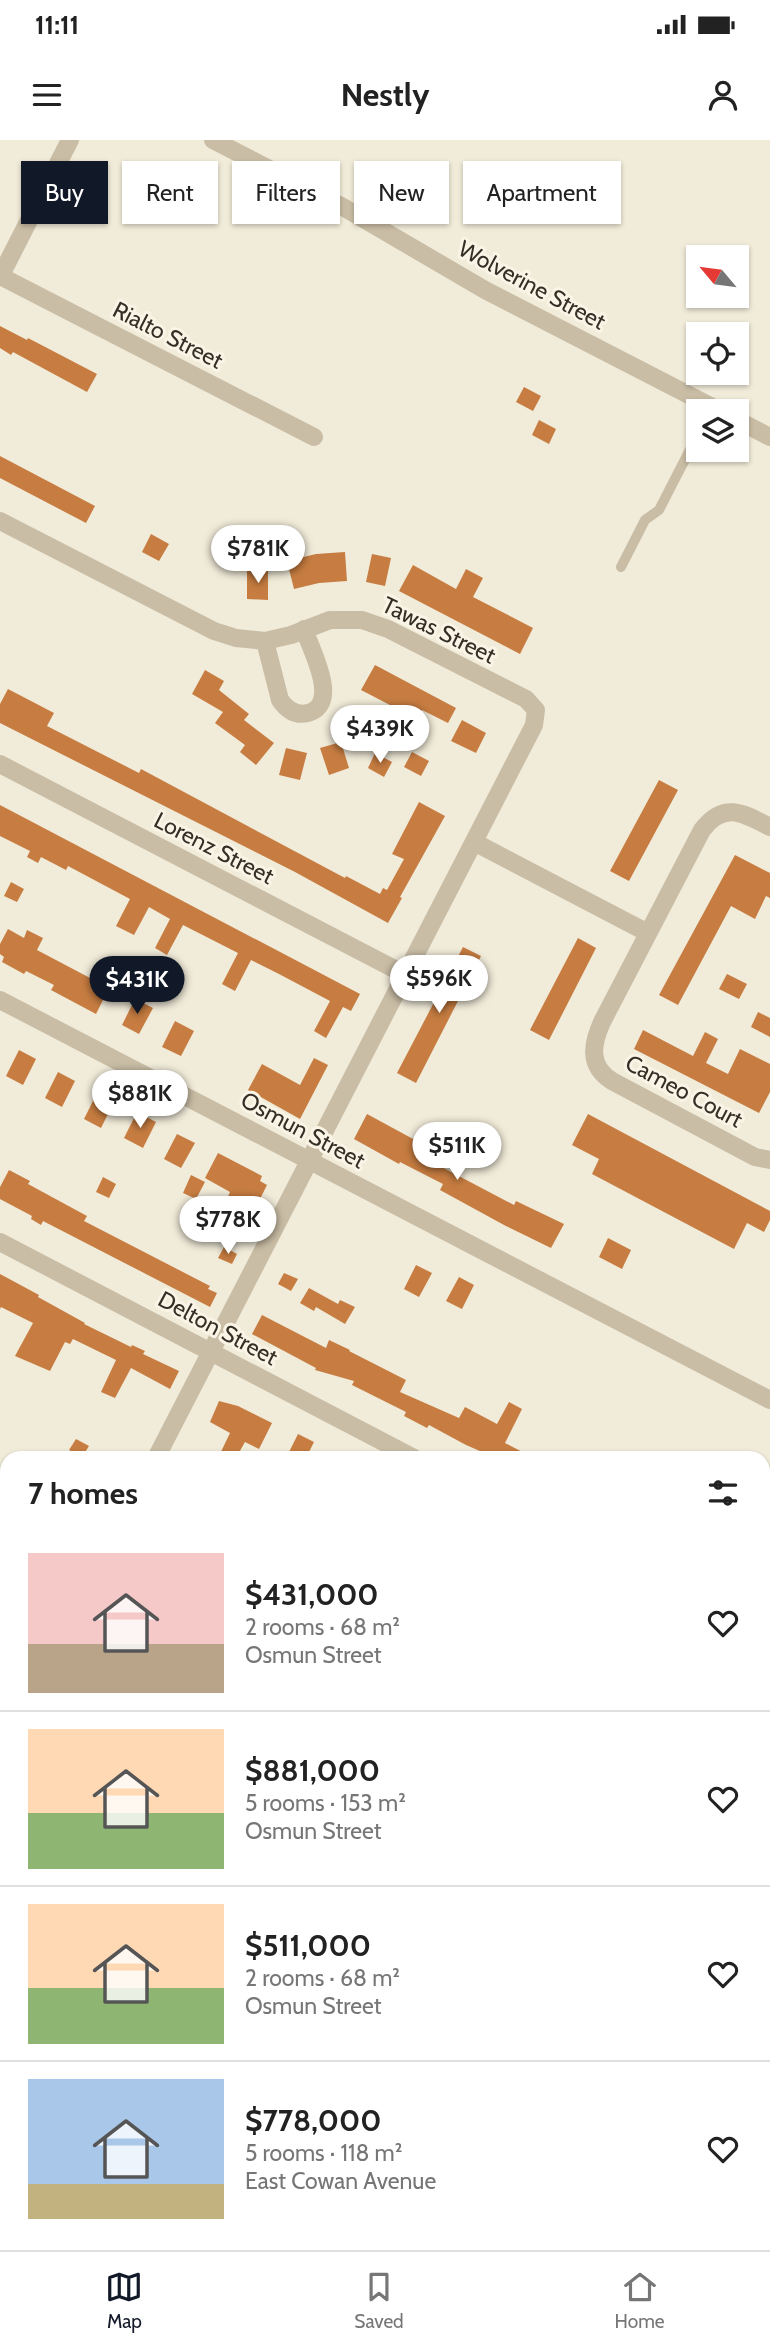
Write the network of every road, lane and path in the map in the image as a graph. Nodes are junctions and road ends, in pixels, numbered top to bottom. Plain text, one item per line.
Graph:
1 (70, 140) edge
2 (213, 140) edge
3 (0, 276) edge
4 (693, 399) edge
5 (749, 426) edge
6 (314, 437) dead end
7 (770, 437) edge
8 (686, 457) edge
9 (0, 521) edge
10 (621, 567) dead end
11 (304, 629) junction
12 (265, 641) junction
13 (0, 764) edge
14 (770, 827) edge
15 (474, 842) junction
16 (648, 933) junction
17 (406, 975) junction
18 (0, 1000) edge
19 (770, 1160) edge
20 (309, 1161) junction
21 (0, 1242) edge
22 (211, 1352) junction
23 (770, 1400) edge
24 (160, 1451) edge
25 (401, 1451) edge

1 - 3 street
2 - 4 street, Wolverine Street
3 - 6 street, Rialto Street
5 - 7 street
8 - 10 lane
9 - 12 street, Tawas Street
11 - 12 street, Tawas Street
11 - 12 street
11 - 15 street, Tawas Street
13 - 17 street, Lorenz Street
14 - 16 street
15 - 16 street
15 - 17 street
16 - 19 street, Cameo Court
17 - 20 street
18 - 20 street, Osmun Street
20 - 22 street
20 - 23 street, Osmun Street
21 - 22 street, Delton Street
22 - 24 street
22 - 25 street, Delton Street

